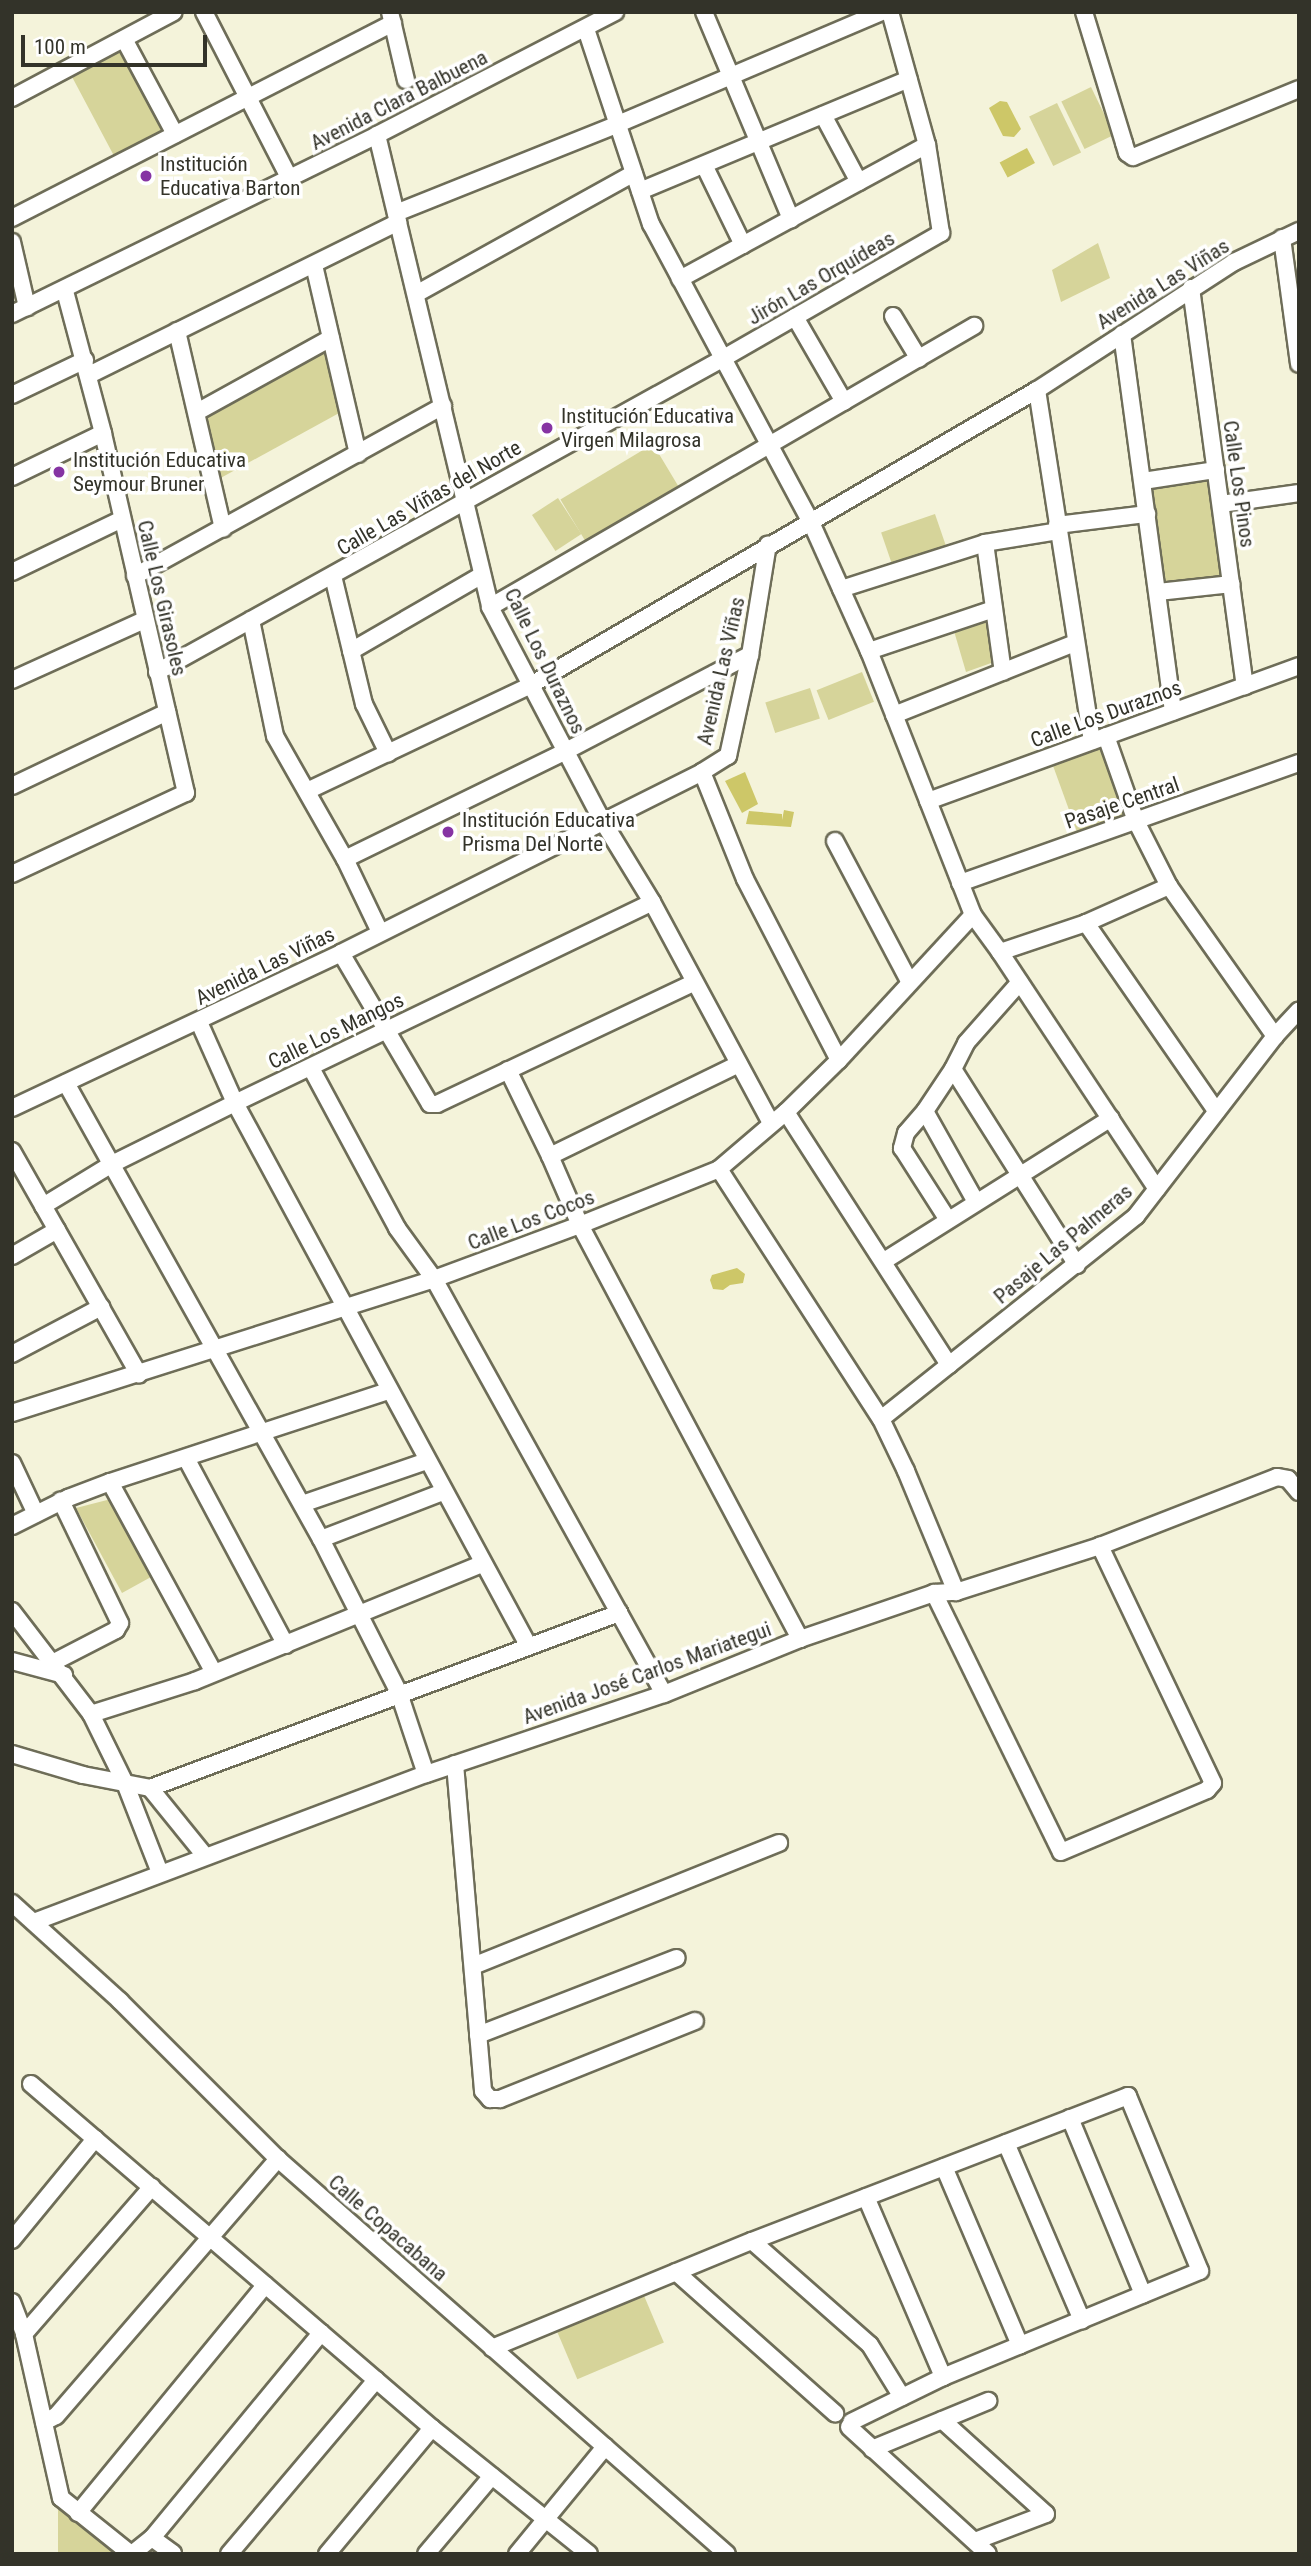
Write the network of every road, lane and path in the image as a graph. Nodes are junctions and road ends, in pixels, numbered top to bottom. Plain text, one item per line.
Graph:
1 (174, 12) edge
2 (204, 12) edge
3 (615, 12) edge
4 (704, 12) edge
5 (883, 12) edge
6 (890, 12) edge
7 (1084, 12) edge
8 (391, 18) edge
9 (586, 29) junction
10 (124, 39) junction
11 (732, 76) junction
12 (909, 79) junction
13 (406, 80) dead end
14 (1299, 89) edge
15 (248, 97) junction
16 (12, 98) edge
17 (823, 115) junction
18 (618, 124) junction
19 (175, 134) junction
20 (377, 135) junction
21 (760, 142) junction
22 (927, 145) junction
23 (704, 165) junction
24 (634, 173) junction
25 (290, 179) junction
26 (859, 182) junction
27 (640, 191) junction
28 (12, 218) edge
29 (397, 218) junction
30 (792, 219) junction
31 (1299, 231) edge
32 (1282, 238) junction
33 (12, 242) edge
34 (743, 245) junction
35 (314, 264) junction
36 (680, 279) junction
37 (1191, 288) junction
38 (65, 291) junction
39 (416, 294) junction
40 (20, 310) edge
41 (892, 316) dead end
42 (795, 317) junction
43 (974, 326) dead end
44 (177, 331) junction
45 (1122, 334) junction
46 (331, 338) junction
47 (722, 359) junction
48 (919, 359) junction
49 (1299, 364) edge
50 (87, 368) junction
51 (1037, 390) junction
52 (12, 396) edge
53 (844, 402) junction
54 (443, 407) junction
55 (197, 412) junction
56 (103, 433) junction
57 (769, 445) junction
58 (358, 454) junction
59 (1216, 470) junction
60 (12, 477) edge
61 (1143, 481) junction
62 (1299, 493) edge
63 (465, 500) junction
64 (1221, 504) junction
65 (1147, 514) junction
66 (122, 519) junction
67 (810, 520) junction
68 (1058, 528) junction
69 (223, 529) junction
70 (985, 543) junction
71 (768, 544) junction
72 (12, 572) edge
73 (482, 575) junction
74 (135, 576) junction
75 (333, 576) junction
76 (1232, 584) junction
77 (841, 589) junction
78 (1158, 592) junction
79 (490, 607) junction
80 (994, 609) junction
81 (144, 620) junction
82 (251, 620) junction
83 (1075, 643) junction
84 (351, 651) junction
85 (869, 651) junction
86 (750, 655) junction
87 (1299, 666) edge
88 (157, 672) junction
89 (1003, 672) junction
90 (12, 680) edge
91 (1245, 685) junction
92 (529, 686) junction
93 (167, 712) junction
94 (1173, 712) junction
95 (894, 715) junction
96 (1099, 738) junction
97 (566, 751) junction
98 (388, 753) junction
99 (1299, 763) edge
100 (702, 772) junction
101 (12, 786) edge
102 (307, 791) junction
103 (928, 801) junction
104 (602, 820) junction
105 (1136, 821) junction
106 (835, 841) dead end
107 (345, 859) junction
108 (12, 874) edge
109 (960, 883) junction
110 (1169, 886) junction
111 (652, 902) junction
112 (973, 915) junction
113 (1086, 923) junction
114 (380, 932) junction
115 (1000, 952) junction
116 (341, 953) junction
117 (909, 981) junction
118 (695, 982) junction
119 (1020, 982) junction
120 (1296, 1020) edge
121 (199, 1022) junction
122 (384, 1030) junction
123 (1275, 1036) junction
124 (839, 1060) junction
125 (739, 1064) junction
126 (310, 1068) junction
127 (953, 1069) junction
128 (508, 1070) junction
129 (66, 1083) junction
130 (234, 1103) junction
131 (12, 1108) edge
132 (925, 1111) junction
133 (1216, 1111) junction
134 (786, 1112) junction
135 (1111, 1118) junction
136 (771, 1123) junction
137 (12, 1151) edge
138 (550, 1156) junction
139 (113, 1164) junction
140 (719, 1168) junction
141 (1021, 1174) junction
142 (1157, 1189) junction
143 (976, 1202) junction
144 (43, 1206) junction
145 (948, 1220) junction
146 (580, 1225) junction
147 (57, 1230) junction
148 (12, 1256) edge
149 (884, 1261) junction
150 (1077, 1265) junction
151 (434, 1279) junction
152 (342, 1306) junction
153 (101, 1307) junction
154 (214, 1349) junction
155 (12, 1354) edge
156 (949, 1364) junction
157 (139, 1375) junction
158 (388, 1391) junction
159 (12, 1413) edge
160 (881, 1419) junction
161 (264, 1434) junction
162 (186, 1458) junction
163 (427, 1461) junction
164 (12, 1463) edge
165 (110, 1482) junction
166 (443, 1492) junction
167 (1299, 1492) edge
168 (61, 1501) junction
169 (302, 1504) junction
170 (36, 1514) junction
171 (12, 1526) edge
172 (321, 1539) junction
173 (1100, 1546) junction
174 (481, 1564) junction
175 (956, 1592) junction
176 (934, 1593) junction
177 (12, 1611) edge
178 (619, 1613) junction
179 (357, 1614) junction
180 (800, 1639) junction
181 (286, 1645) junction
182 (528, 1645) junction
183 (12, 1661) edge
184 (59, 1669) junction
185 (214, 1673) junction
186 (399, 1693) junction
187 (664, 1694) junction
188 (91, 1714) junction
189 (12, 1754) edge
190 (455, 1764) junction
191 (426, 1774) junction
192 (125, 1783) junction
193 (150, 1787) junction
194 (779, 1843) dead end
195 (205, 1856) junction
196 (160, 1872) junction
197 (12, 1903) edge
198 (34, 1922) junction
199 (677, 1958) dead end
200 (473, 1966) junction
201 (695, 2021) dead end
202 (478, 2035) junction
203 (32, 2084) dead end
204 (1070, 2118) junction
205 (95, 2139) junction
206 (1006, 2143) junction
207 (278, 2159) junction
208 (944, 2167) junction
209 (152, 2188) junction
210 (866, 2197) junction
211 (209, 2236) junction
212 (12, 2240) edge
213 (752, 2241) junction
214 (676, 2272) junction
215 (265, 2285) junction
216 (1143, 2294) junction
217 (12, 2302) edge
218 (1082, 2320) junction
219 (321, 2333) junction
220 (23, 2334) junction
221 (1020, 2345) junction
222 (492, 2348) junction
223 (943, 2377) junction
224 (376, 2380) junction
225 (902, 2397) junction
226 (988, 2401) dead end
227 (835, 2413) dead end
228 (942, 2420) junction
229 (44, 2422) junction
230 (432, 2428) junction
231 (605, 2447) junction
232 (872, 2449) junction
233 (492, 2476) junction
234 (78, 2513) junction
235 (545, 2519) junction
236 (152, 2538) junction
237 (975, 2541) junction
238 (173, 2553) edge
239 (131, 2554) edge
240 (229, 2554) edge
241 (327, 2554) edge
242 (426, 2554) edge
243 (517, 2554) edge
244 (589, 2554) edge
245 (727, 2554) edge
246 (988, 2554) edge

1 - 10 street
2 - 15 street
3 - 9 street, Avenida Clara Balbuena
4 - 11 street
5 - 11 street
6 - 12 street
7 - 14 street
8 - 13 street
8 - 15 street
9 - 18 street
9 - 20 street, Avenida Clara Balbuena
10 - 16 street
10 - 19 street
11 - 18 street
11 - 21 street
12 - 17 street
12 - 22 street
15 - 19 street
15 - 25 street
17 - 21 street
17 - 26 street
18 - 24 street
18 - 29 street
19 - 28 street
20 - 25 street, Avenida Clara Balbuena
20 - 29 street, Calle Los Duraznos
21 - 23 street
21 - 30 street
22 - 26 street
22 - 42 street, Jirón Las Orquídeas
23 - 27 street
23 - 34 street
24 - 27 street
24 - 39 street
25 - 38 street, Avenida Clara Balbuena
26 - 30 street
27 - 36 street
29 - 35 street
29 - 39 street, Calle Los Duraznos
30 - 34 street
31 - 32 street, Avenida Las Viñas
32 - 37 street, Avenida Las Viñas
32 - 49 street
33 - 40 street
34 - 36 street
35 - 44 street
35 - 46 street
36 - 47 street
37 - 45 street, Avenida Las Viñas
37 - 59 street, Calle Los Pinos
38 - 40 street, Avenida Clara Balbuena
38 - 50 street, Calle Los Girasoles
39 - 54 street, Calle Los Duraznos
41 - 48 street
42 - 47 street, Jirón Las Orquídeas
42 - 53 street
43 - 48 street
44 - 50 street
44 - 55 street
45 - 51 street, Avenida Las Viñas
45 - 61 street
46 - 55 street
46 - 58 street
47 - 57 street
47 - 63 street, Calle Las Viñas del Norte
48 - 53 street
50 - 52 street
50 - 56 street, Calle Los Girasoles
51 - 67 street, Avenida Las Viñas
51 - 68 street
53 - 57 street
54 - 58 street
54 - 63 street, Calle Los Duraznos
55 - 69 street
56 - 60 street
56 - 66 street, Calle Los Girasoles
57 - 67 street
57 - 79 street
58 - 69 street
59 - 61 street
59 - 64 street, Calle Los Pinos
61 - 65 street
62 - 64 street
63 - 73 street, Calle Los Duraznos
63 - 75 street, Calle Las Viñas del Norte
64 - 76 street, Calle Los Pinos
65 - 68 street
65 - 78 street
66 - 72 street
66 - 74 street, Calle Los Girasoles
67 - 71 street, Avenida Las Viñas
67 - 77 street
68 - 70 street
68 - 83 street
69 - 74 street
70 - 77 street
70 - 80 street
71 - 86 street, Avenida Las Viñas
71 - 92 street
73 - 79 street, Calle Los Duraznos
73 - 84 street
74 - 81 street, Calle Los Girasoles
75 - 82 street, Calle Las Viñas del Norte
75 - 84 street
76 - 78 street
76 - 91 street, Calle Los Pinos
77 - 85 street
78 - 94 street
79 - 92 street, Calle Los Duraznos
80 - 85 street
80 - 89 street
81 - 88 street, Calle Los Girasoles
81 - 90 street
82 - 88 street, Calle Las Viñas del Norte
82 - 102 street
83 - 89 street
83 - 96 street
84 - 98 street
85 - 95 street
86 - 97 street
86 - 100 street, Avenida Las Viñas
87 - 91 street, Calle Los Duraznos
88 - 93 street, Calle Los Girasoles
89 - 95 street
91 - 94 street, Calle Los Duraznos
92 - 97 street, Calle Los Duraznos
92 - 98 street
93 - 101 street
93 - 108 street, Calle Los Girasoles
94 - 96 street, Calle Los Duraznos
95 - 103 street
96 - 103 street, Calle Los Duraznos
96 - 105 street
97 - 104 street, Calle Los Duraznos
97 - 107 street
98 - 102 street
99 - 105 street, Pasaje Central
100 - 104 street, Avenida Las Viñas
100 - 124 street
102 - 107 street
103 - 109 street
104 - 111 street, Calle Los Duraznos
104 - 114 street, Avenida Las Viñas
105 - 109 street, Pasaje Central
105 - 110 street
106 - 117 street
107 - 114 street
109 - 112 street
110 - 113 street
110 - 123 street
111 - 118 street, Calle Los Duraznos
111 - 122 street, Calle Los Mangos
112 - 115 street
112 - 117 street, Calle Los Cocos
113 - 115 street
113 - 133 street
114 - 116 street, Avenida Las Viñas
115 - 119 street
116 - 121 street, Avenida Las Viñas
116 - 122 street
117 - 124 street, Calle Los Cocos
118 - 125 street, Calle Los Duraznos
118 - 128 street
119 - 127 street
119 - 135 street
120 - 123 street, Pasaje Las Palmeras
121 - 129 street, Avenida Las Viñas
121 - 130 street
122 - 126 street, Calle Los Mangos
122 - 128 street
123 - 133 street, Pasaje Las Palmeras
124 - 134 street, Calle Los Cocos
125 - 136 street, Calle Los Duraznos
125 - 138 street
126 - 130 street, Calle Los Mangos
126 - 151 street
127 - 132 street
127 - 141 street
128 - 138 street
129 - 131 street, Avenida Las Viñas
129 - 139 street
130 - 139 street, Calle Los Mangos
130 - 152 street
132 - 143 street
132 - 145 street
133 - 142 street, Pasaje Las Palmeras
134 - 136 street, Calle Los Cocos
134 - 149 street
135 - 141 street
135 - 142 street
136 - 140 street, Calle Los Cocos
137 - 144 street
138 - 146 street
139 - 144 street, Calle Los Mangos
139 - 154 street
140 - 146 street, Calle Los Cocos
140 - 160 street
141 - 143 street
141 - 150 street
142 - 150 street, Pasaje Las Palmeras
143 - 145 street
144 - 147 street
145 - 149 street
146 - 151 street, Calle Los Cocos
146 - 180 street
147 - 148 street
147 - 153 street
149 - 156 street
150 - 156 street, Pasaje Las Palmeras
151 - 152 street, Calle Los Cocos
151 - 178 street
152 - 154 street, Calle Los Cocos
152 - 158 street
153 - 155 street
153 - 157 street
154 - 157 street, Calle Los Cocos
154 - 161 street
156 - 160 street, Pasaje Las Palmeras
157 - 159 street, Calle Los Cocos
158 - 161 street
158 - 163 street
160 - 175 street
161 - 162 street
161 - 169 street
162 - 165 street
162 - 181 street
163 - 166 street
163 - 169 street
164 - 170 street
165 - 168 street
165 - 185 street
166 - 172 street
166 - 174 street
167 - 173 street, Avenida José Carlos Mariategui
168 - 170 street
168 - 184 street
169 - 172 street
170 - 171 street
172 - 179 street
173 - 175 street, Avenida José Carlos Mariategui
173 - 176 street
174 - 179 street
174 - 182 street
175 - 176 street, Avenida José Carlos Mariategui
176 - 180 street, Avenida José Carlos Mariategui
177 - 184 street
178 - 182 street
178 - 187 street
179 - 181 street
179 - 186 street
180 - 187 street, Avenida José Carlos Mariategui
181 - 185 street
182 - 186 street
183 - 184 street
184 - 188 street
185 - 188 street
186 - 191 street
186 - 193 street
187 - 190 street, Avenida José Carlos Mariategui
188 - 192 street
189 - 192 street
190 - 191 street, Avenida José Carlos Mariategui
190 - 200 street
191 - 195 street, Avenida José Carlos Mariategui
192 - 193 street
192 - 196 street
193 - 195 street
194 - 200 street
195 - 196 street, Avenida José Carlos Mariategui
196 - 198 street, Avenida José Carlos Mariategui
197 - 198 street, Calle Copacabana
198 - 207 street, Calle Copacabana
199 - 202 street
200 - 202 street
201 - 202 street
203 - 205 street
204 - 206 street
204 - 216 street
204 - 216 street
205 - 209 street
205 - 212 street
206 - 208 street
206 - 218 street
207 - 211 street
207 - 222 street, Calle Copacabana
208 - 210 street
208 - 221 street
209 - 211 street
209 - 220 street
210 - 213 street
210 - 223 street
211 - 215 street
211 - 229 street
213 - 214 street
213 - 225 street
214 - 222 street
214 - 227 street
215 - 219 street
215 - 234 street
216 - 218 street
217 - 220 street
218 - 221 street
219 - 224 street
219 - 236 street
220 - 229 street
221 - 223 street
222 - 231 street, Calle Copacabana
223 - 225 street
224 - 230 street
224 - 240 street
225 - 232 street
226 - 228 street
228 - 232 street
228 - 237 street
229 - 234 street
230 - 233 street
230 - 241 street
231 - 235 street
231 - 245 street, Calle Copacabana
232 - 237 street
233 - 235 street
233 - 242 street
234 - 239 street
235 - 243 street
235 - 244 street
236 - 238 street
236 - 239 street
237 - 246 street

